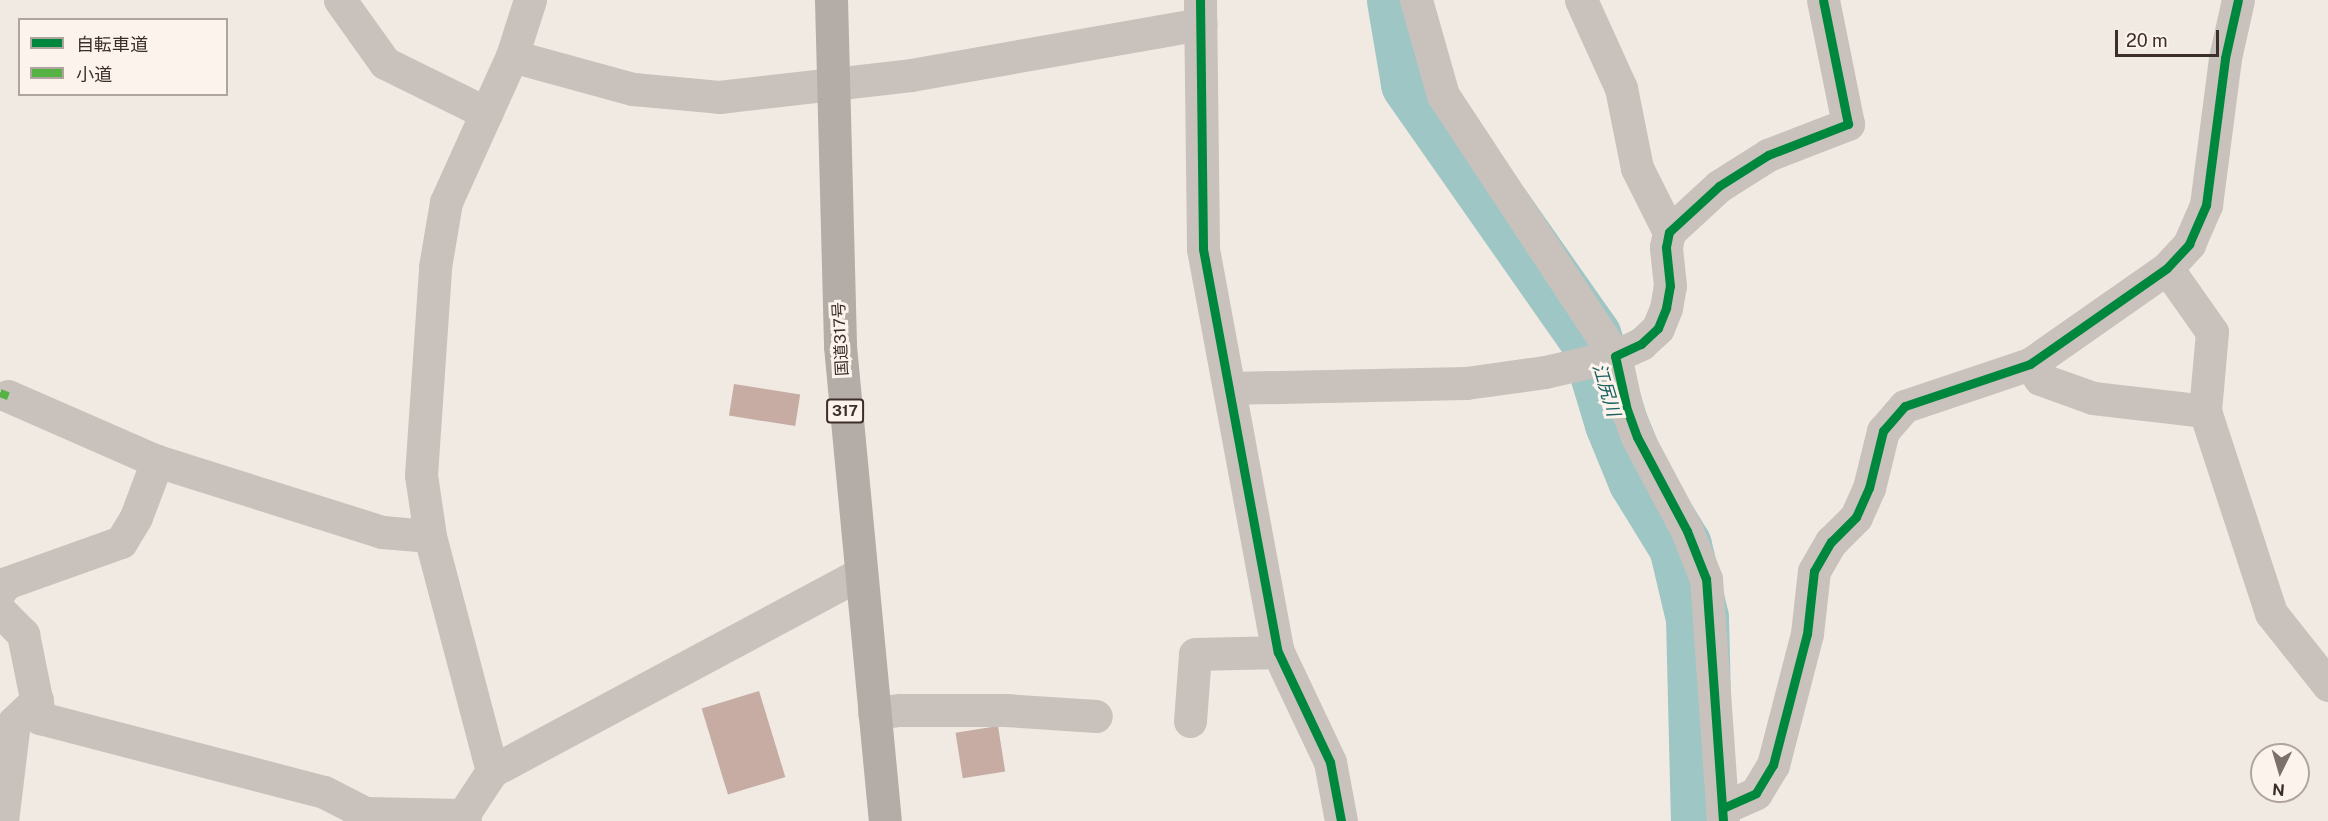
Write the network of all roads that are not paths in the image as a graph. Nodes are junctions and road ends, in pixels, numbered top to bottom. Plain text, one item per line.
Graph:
1 (340, 0) edge
2 (530, 0) edge
3 (831, 0) edge
4 (1416, 0) edge
5 (1581, 0) edge
6 (1823, 0) edge
7 (2238, 0) edge
8 (1201, 12) edge
9 (512, 56) junction
10 (833, 82) junction
11 (486, 112) junction
12 (1669, 232) junction
13 (2167, 268) junction
14 (1603, 359) junction
15 (2030, 364) junction
16 (1229, 388) junction
17 (8, 396) dead end
18 (2205, 411) junction
19 (157, 461) junction
20 (430, 536) junction
21 (860, 574) junction
22 (0, 591) edge
23 (0, 611) edge
24 (1278, 652) junction
25 (2328, 685) edge
26 (37, 700) junction
27 (874, 713) junction
28 (1096, 716) dead end
29 (1190, 721) dead end
30 (492, 771) junction
31 (1723, 815) edge
32 (362, 817) edge
33 (464, 818) edge
34 (2, 821) edge
35 (885, 821) edge
36 (1341, 821) edge

1 - 11 street
2 - 9 street
3 - 10 highway, 国道317号 / 317
4 - 14 street
5 - 12 street
6 - 12 street
7 - 13 street
8 - 10 street
8 - 16 street
9 - 10 street
9 - 11 street
10 - 21 highway, 国道317号 / 317
11 - 20 street
12 - 14 street
13 - 15 street
13 - 18 street
14 - 16 street
14 - 31 street
15 - 18 street
15 - 31 street
16 - 24 street
17 - 19 street
18 - 25 street
19 - 20 street
19 - 22 street
20 - 30 street
21 - 27 highway, 国道317号 / 317
21 - 30 street
23 - 26 street
24 - 29 street
24 - 36 street
26 - 32 street
26 - 34 street
27 - 28 street
27 - 35 highway, 国道317号 / 317
30 - 33 street
32 - 33 street

